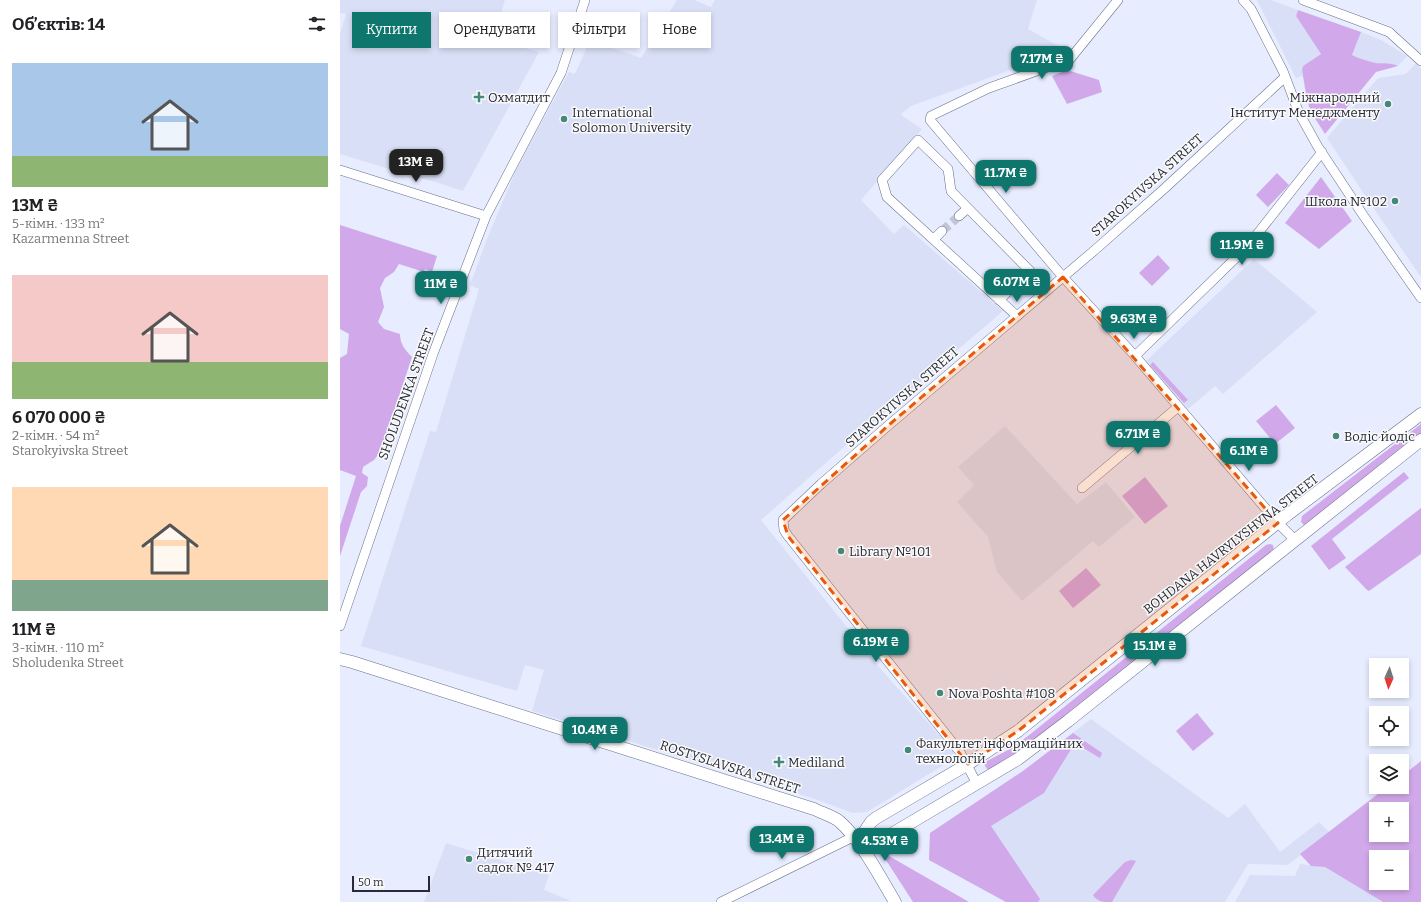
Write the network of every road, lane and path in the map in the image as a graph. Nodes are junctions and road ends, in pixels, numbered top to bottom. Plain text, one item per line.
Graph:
1 (585, 0) edge
2 (1118, 0) edge
3 (1243, 0) edge
4 (1303, 0) edge
5 (1421, 61) edge
6 (1285, 77) junction
7 (1322, 152) junction
8 (340, 170) edge
9 (968, 208) junction
10 (486, 216) junction
11 (958, 216) tunnel mouth
12 (942, 231) tunnel mouth
13 (934, 239) junction
14 (1063, 277) junction
15 (1421, 298) edge
16 (999, 300) junction
17 (1017, 316) junction
18 (1135, 356) junction
19 (1178, 407) junction
20 (1421, 414) edge
21 (1421, 440) edge
22 (1082, 488) dead end
23 (1278, 523) junction
24 (1295, 540) junction
25 (340, 626) edge
26 (340, 660) edge
27 (968, 764) junction
28 (977, 784) junction
29 (858, 835) junction
30 (722, 902) edge
31 (895, 902) edge

1 - 10 street, SHOLUDENKA STREET
2 - 14 street
3 - 6 street
4 - 5 street
6 - 7 street
6 - 14 street, STAROKYIVSKA STREET
7 - 15 street
7 - 18 street
8 - 10 street
9 - 11 street
9 - 13 street
9 - 16 street
10 - 25 street, SHOLUDENKA STREET
12 - 13 street
13 - 16 street
14 - 17 street, STAROKYIVSKA STREET
14 - 18 street
16 - 17 street
17 - 27 street, STAROKYIVSKA STREET
18 - 19 street
19 - 22 street
19 - 23 street
20 - 23 street, BOHDANA HAVRYLYSHYNA STREET
21 - 24 street
23 - 24 street
23 - 27 street, BOHDANA HAVRYLYSHYNA STREET
24 - 28 street
26 - 29 street, ROSTYSLAVSKA STREET
27 - 28 street, STAROKYIVSKA STREET
27 - 29 street, BOHDANA HAVRYLYSHYNA STREET
28 - 29 street
29 - 30 street
29 - 31 street, ROSTYSLAVSKA STREET

